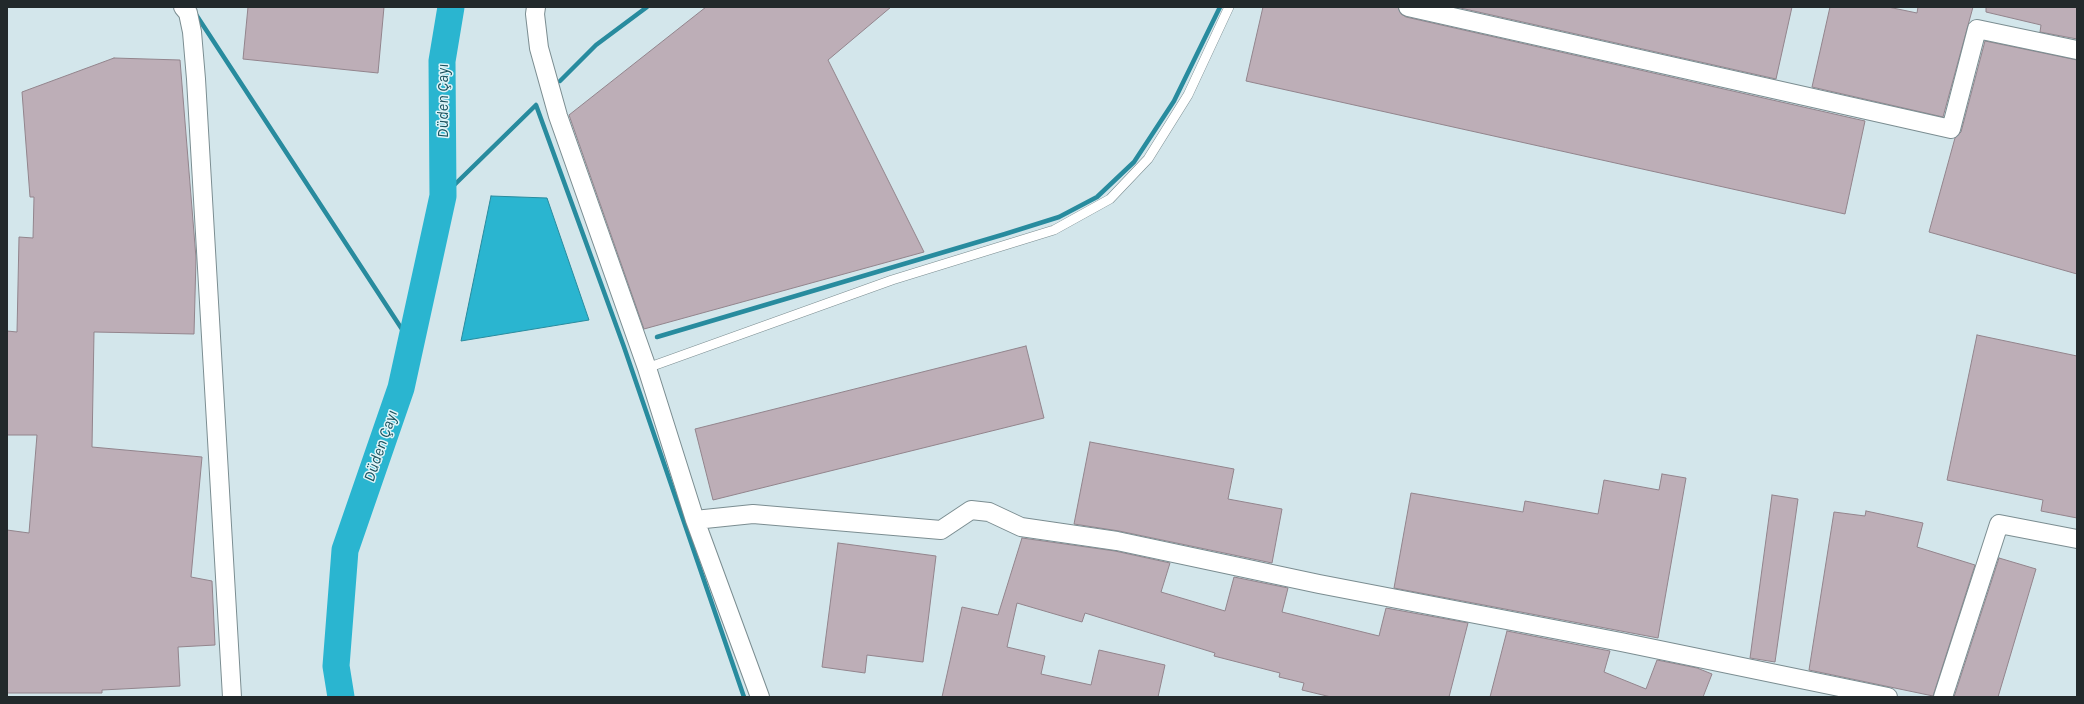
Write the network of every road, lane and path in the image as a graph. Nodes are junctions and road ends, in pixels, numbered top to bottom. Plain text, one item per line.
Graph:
1 (183, 7) edge
2 (536, 7) edge
3 (1229, 7) edge
4 (1408, 7) edge
5 (2077, 50) edge
6 (647, 368) junction
7 (695, 520) junction
8 (2077, 539) edge
9 (232, 697) edge
10 (760, 697) edge
11 (1888, 697) edge
12 (1943, 697) edge

1 - 9 street
2 - 6 street
3 - 6 lane
4 - 5 street
6 - 7 street
7 - 10 street
7 - 11 street
8 - 12 street

